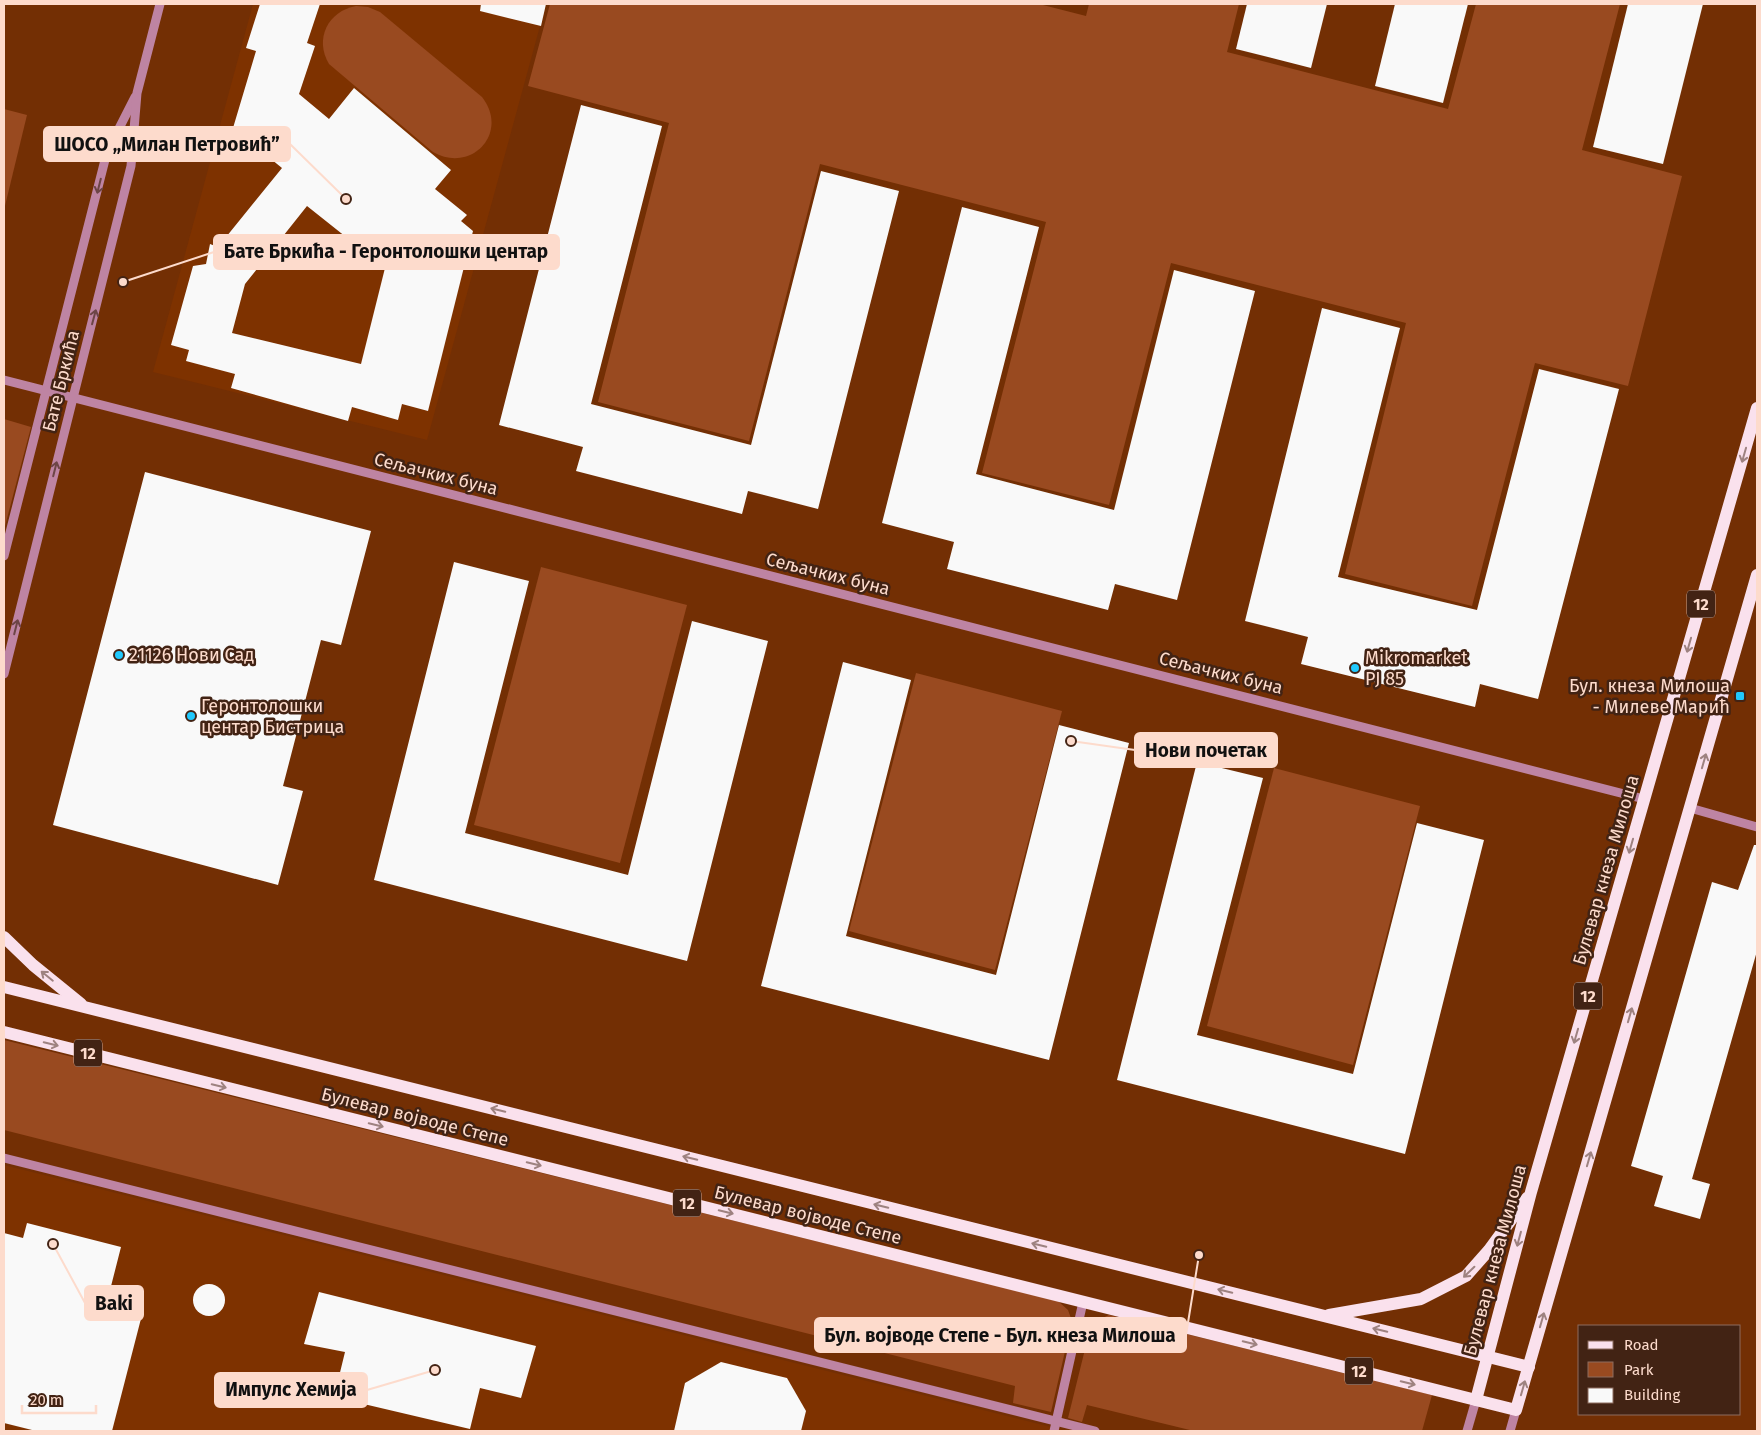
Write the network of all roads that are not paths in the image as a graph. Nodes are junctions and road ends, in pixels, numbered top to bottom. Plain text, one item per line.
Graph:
1 (160, 4) edge
2 (137, 93) junction
3 (4, 380) edge
4 (46, 392) junction
5 (74, 398) junction
6 (1757, 408) edge
7 (4, 556) edge
8 (1757, 575) edge
9 (4, 674) edge
10 (1644, 800) junction
11 (1690, 808) junction
12 (1757, 827) edge
13 (4, 937) edge
14 (4, 987) edge
15 (85, 1007) junction
16 (4, 1032) edge
17 (4, 1158) edge
18 (1531, 1192) junction
19 (1083, 1302) junction
20 (1323, 1316) junction
21 (1487, 1357) junction
22 (1529, 1367) junction
23 (1476, 1400) junction
24 (1516, 1410) junction
25 (1056, 1422) junction
26 (1054, 1431) edge
27 (1095, 1431) edge
28 (1467, 1431) edge
29 (1510, 1431) edge

1 - 2 street, Бате Бркића
2 -> 4 street, Бате Бркића
5 -> 2 street, Бате Бркића
3 - 4 street, Сељачких буна
4 - 5 street, Сељачких буна
4 - 7 street, Бате Бркића
9 -> 5 street, Бате Бркића
5 - 10 street, Сељачких буна
6 -> 10 main road, Булевар кнеза Милоша / 12
11 -> 8 main road
10 -> 18 main road, Булевар кнеза Милоша / 12
11 - 12 street
22 -> 11 main road
15 -> 13 main road
14 - 15 main road, Булевар војводе Степе / 12
20 -> 15 main road, Булевар војводе Степе / 12
16 -> 19 main road, Булевар војводе Степе / 12
17 - 25 street
18 -> 20 main road, 12
18 -> 21 main road, Булевар кнеза Милоша
19 -> 23 main road, Булевар војводе Степе / 12
19 - 25 street
21 -> 20 main road, Булевар војводе Степе
21 - 22 main road, Булевар војводе Степе
21 - 23 main road, Булевар кнеза Милоша
24 -> 22 main road
23 - 24 main road, Булевар војводе Степе / 12
23 - 28 street
24 - 29 street
25 - 26 street
25 - 27 street

